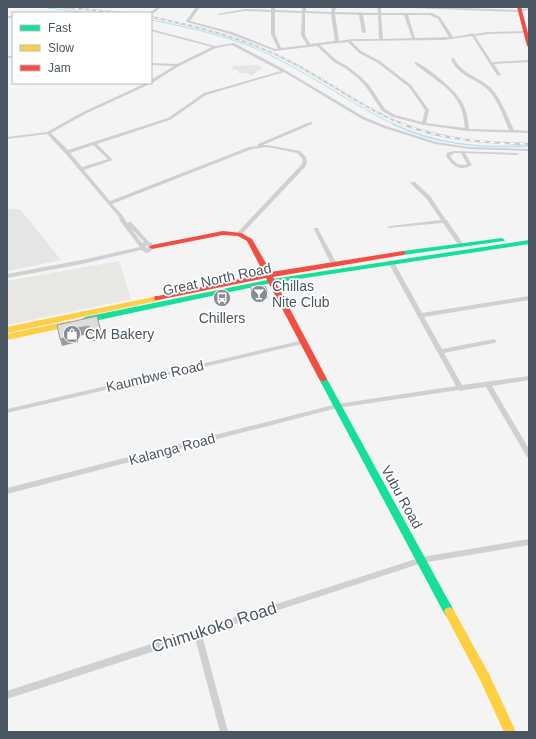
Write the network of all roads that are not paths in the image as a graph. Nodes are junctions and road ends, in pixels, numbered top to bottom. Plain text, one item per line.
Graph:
1 (159, 7) edge
2 (198, 7) edge
3 (304, 7) edge
4 (334, 7) edge
5 (379, 7) edge
6 (411, 7) edge
7 (245, 9) edge
8 (273, 9) edge
9 (520, 9) edge
10 (529, 9) edge
11 (152, 12) dead end
12 (304, 12) junction
13 (333, 13) junction
14 (219, 14) dead end
15 (361, 14) junction
16 (379, 14) junction
17 (406, 15) junction
18 (152, 30) edge
19 (364, 32) dead end
20 (525, 32) junction
21 (472, 34) junction
22 (451, 37) junction
23 (381, 39) junction
24 (414, 40) junction
25 (349, 41) junction
26 (337, 42) junction
27 (317, 44) junction
28 (310, 45) junction
29 (529, 46) edge
30 (215, 47) junction
31 (280, 49) junction
32 (454, 59) dead end
33 (529, 61) edge
34 (416, 63) dead end
35 (491, 63) junction
36 (152, 64) edge
37 (178, 65) junction
38 (284, 71) junction
39 (499, 75) dead end
40 (152, 81) edge
41 (146, 84) edge
42 (310, 123) dead end
43 (424, 124) junction
44 (467, 130) junction
45 (512, 131) junction
46 (529, 132) edge
47 (48, 133) junction
48 (7, 138) edge
49 (94, 143) junction
50 (257, 146) junction
51 (529, 150) edge
52 (67, 152) junction
53 (462, 152) junction
54 (529, 154) edge
55 (82, 169) junction
56 (414, 183) dead end
57 (110, 203) junction
58 (121, 217) junction
59 (446, 221) junction
60 (390, 227) dead end
61 (316, 229) dead end
62 (239, 234) junction
63 (529, 236) edge
64 (529, 242) edge
65 (150, 245) junction
66 (461, 245) junction
67 (142, 247) junction
68 (391, 262) junction
69 (334, 264) junction
70 (7, 276) edge
71 (270, 278) junction
72 (529, 298) edge
73 (422, 315) junction
74 (7, 330) edge
75 (7, 338) edge
76 (494, 341) dead end
77 (304, 342) junction
78 (441, 350) junction
79 (529, 378) edge
80 (488, 384) junction
81 (462, 389) junction
82 (337, 406) junction
83 (7, 410) edge
84 (529, 455) edge
85 (7, 491) edge
86 (529, 542) edge
87 (422, 560) junction
88 (197, 632) junction
89 (7, 695) edge
90 (224, 732) edge
91 (510, 732) edge

1 - 11 street
2 - 31 street
3 - 12 street
4 - 13 street
5 - 16 street
6 - 9 street
7 - 8 street
7 - 14 street
8 - 12 street
8 - 31 street
9 - 10 street
9 - 20 main road
12 - 13 street
12 - 28 street
13 - 15 street
13 - 26 street
15 - 16 street
15 - 19 street
16 - 17 street
16 - 23 street
17 - 22 street
17 - 24 street
18 - 30 street
20 - 21 street
20 - 29 main road
21 - 22 street
21 - 35 street
22 - 24 street
23 - 24 street
23 - 25 street
25 - 26 street
25 - 43 street
26 - 27 street
27 - 28 street
27 - 43 street
28 - 31 street
30 - 37 street
30 - 38 street
32 - 45 street
33 - 35 street
34 - 44 street
35 - 39 street
36 - 37 street
37 - 40 street
38 - 49 street
38 - 51 street
41 - 47 street
42 - 50 street
43 - 44 street
44 - 45 street
45 - 46 street
47 - 48 street
47 - 52 street
49 - 52 street
49 - 55 street
50 - 57 street
50 - 62 street
52 - 55 street
53 - 53 street
53 - 54 street
55 - 57 street
56 - 59 street
57 - 58 street
58 - 65 street
58 - 67 street
59 - 60 street
59 - 66 street
61 - 69 street
62 - 65 main road
62 - 71 main road, Vubu Road
63 - 66 main road, Great North Road
64 - 68 main road, Great North Road
65 - 67 street
66 - 69 main road, Great North Road
67 - 70 street
68 - 71 main road, Great North Road
68 - 73 street
69 - 71 main road, Great North Road
71 - 74 main road, Great North Road
71 - 75 main road, Great North Road
71 - 77 main road, Vubu Road
72 - 73 street
73 - 78 street
76 - 78 street
77 - 82 main road, Vubu Road
77 - 83 street, Kaumbwe Road
78 - 81 street
79 - 80 street, Kalanga Road
80 - 81 street, Kalanga Road
80 - 84 street
81 - 82 street, Kalanga Road
82 - 85 street, Kalanga Road
82 - 87 main road, Vubu Road
86 - 87 street, Chimukoko Road
87 - 88 street, Chimukoko Road
87 - 91 main road, Vubu Road
88 - 89 street, Chimukoko Road
88 - 90 street

